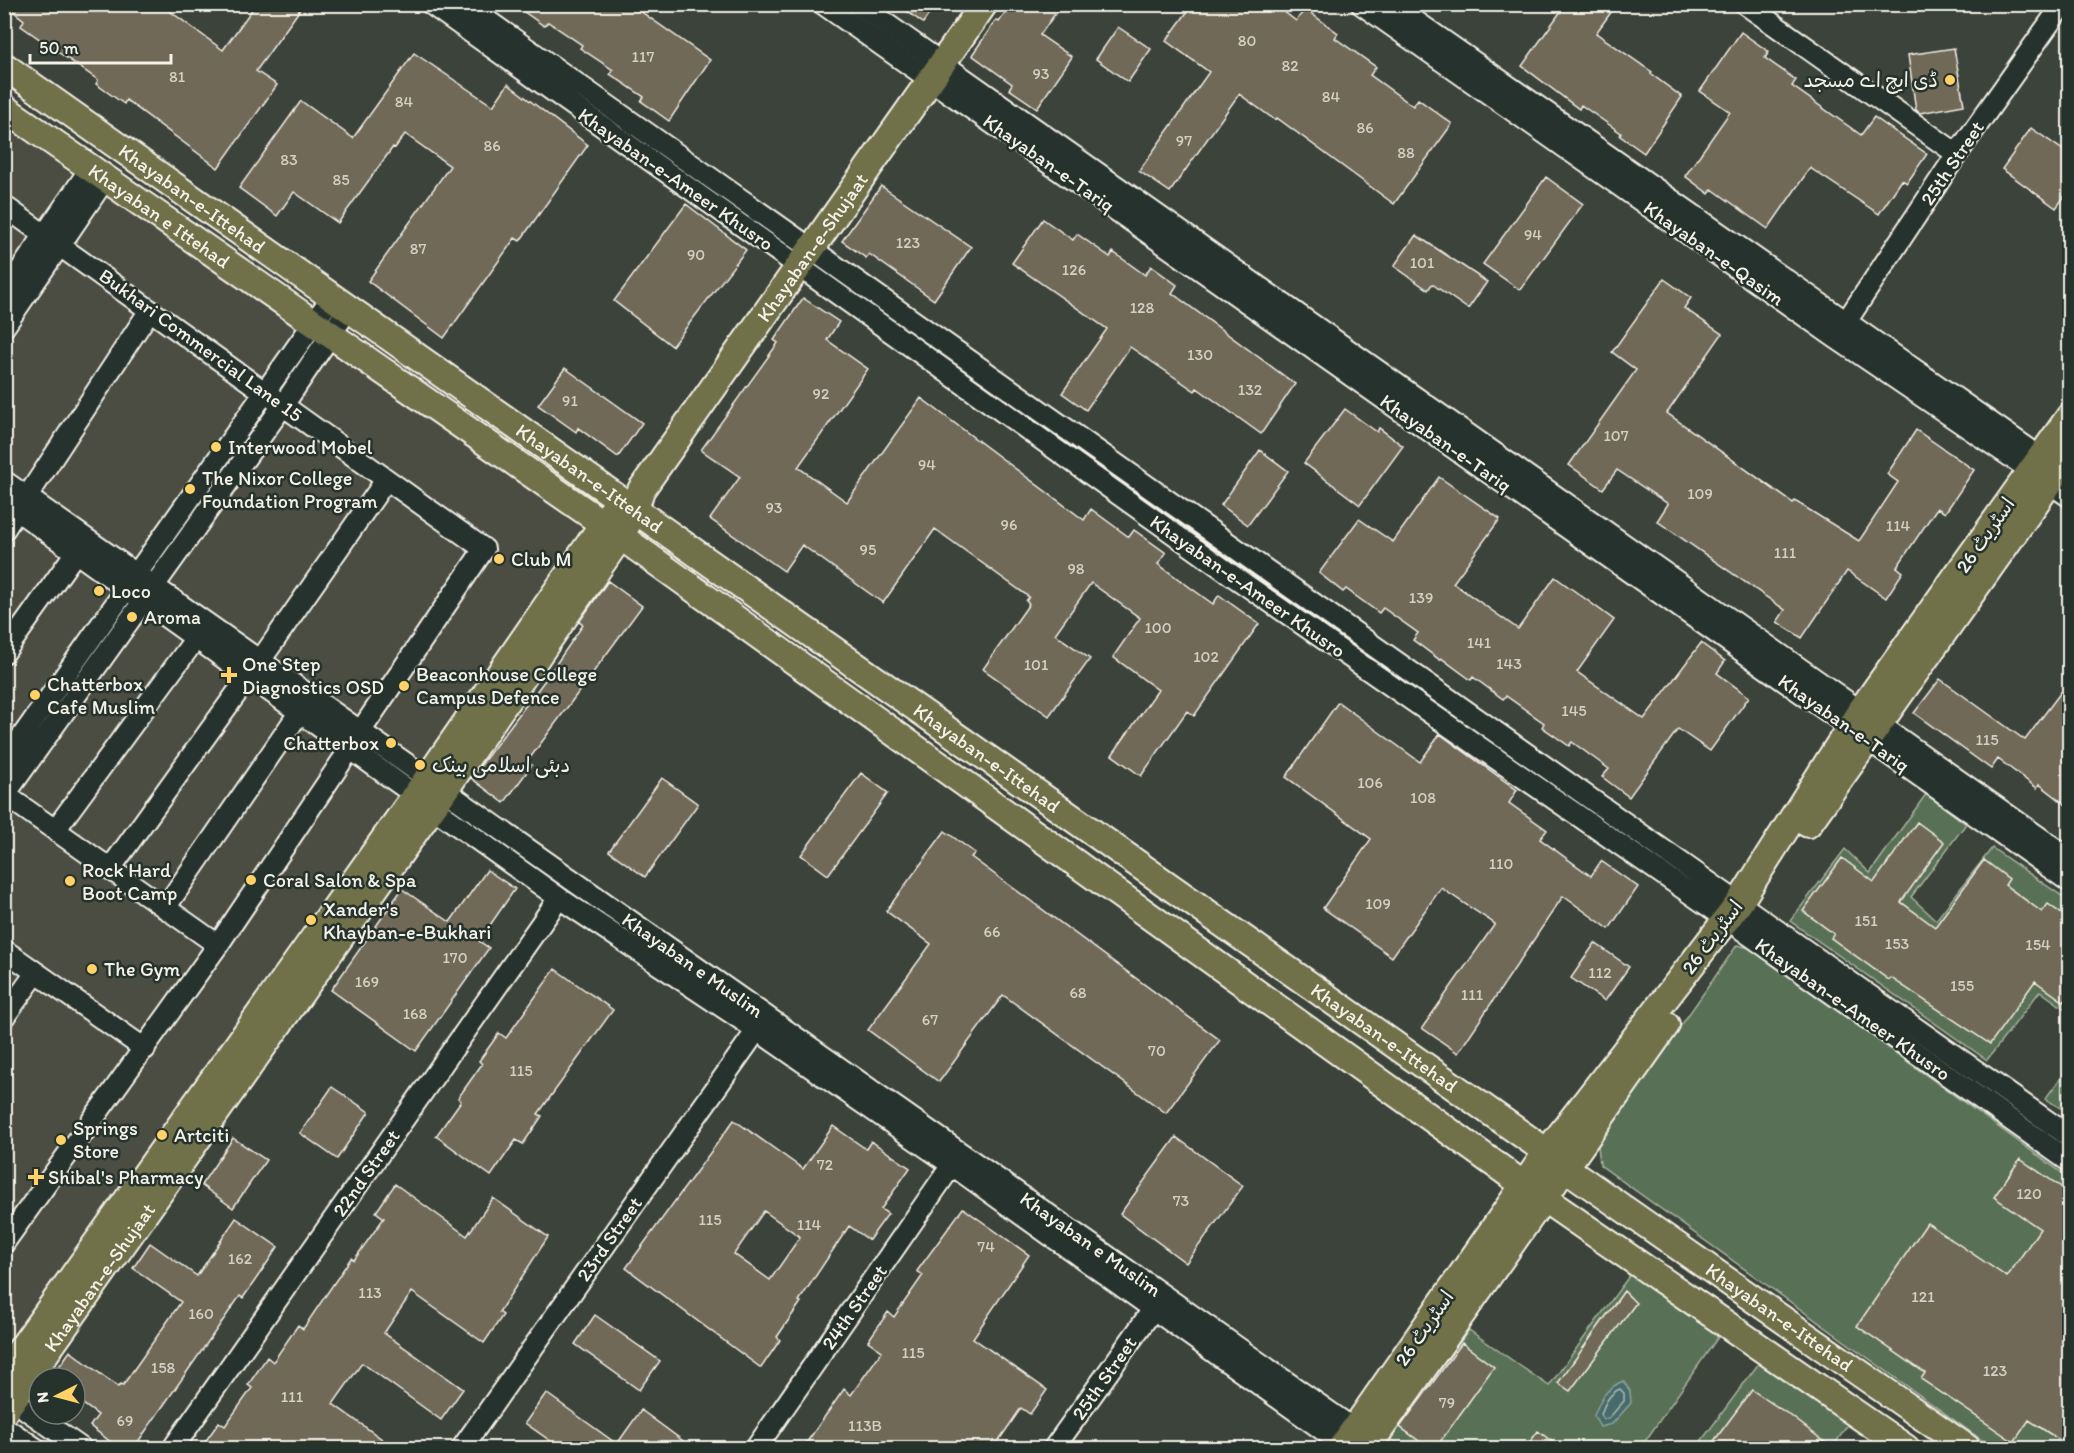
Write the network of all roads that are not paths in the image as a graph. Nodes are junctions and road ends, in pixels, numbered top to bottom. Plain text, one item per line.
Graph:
1 (431, 4) edge
2 (464, 4) edge
3 (823, 4) edge
4 (858, 4) edge
5 (984, 4) edge
6 (1361, 4) edge
7 (1391, 4) edge
8 (1745, 4) edge
9 (2063, 4) edge
10 (4, 66) edge
11 (937, 72) junction
12 (4, 108) edge
13 (1957, 154) junction
14 (98, 174) junction
15 (4, 206) edge
16 (53, 239) junction
17 (806, 258) junction
18 (4, 294) edge
19 (340, 303) junction
20 (150, 310) junction
21 (4, 327) edge
22 (323, 329) junction
23 (1841, 331) junction
24 (266, 391) junction
25 (284, 404) junction
26 (2070, 416) edge
27 (2055, 473) edge
28 (386, 480) junction
29 (4, 481) edge
30 (16, 503) edge
31 (631, 503) junction
32 (1201, 524) junction
33 (4, 530) edge
34 (612, 531) junction
35 (1184, 541) junction
36 (1235, 548) junction
37 (76, 552) junction
38 (1222, 568) junction
39 (131, 582) junction
40 (149, 594) junction
41 (196, 638) junction
42 (4, 653) edge
43 (255, 669) junction
44 (299, 713) junction
45 (1864, 727) junction
46 (355, 740) junction
47 (4, 762) edge
48 (430, 794) junction
49 (5, 795) edge
50 (54, 830) junction
51 (2070, 859) edge
52 (110, 868) junction
53 (2070, 882) edge
54 (559, 898) junction
55 (165, 908) junction
56 (1738, 915) junction
57 (218, 945) junction
58 (4, 950) edge
59 (36, 972) junction
60 (4, 1017) edge
61 (757, 1030) junction
62 (145, 1049) junction
63 (862, 1093) junction
64 (2070, 1137) edge
65 (1555, 1160) junction
66 (2070, 1162) edge
67 (952, 1165) junction
68 (1534, 1192) junction
69 (5, 1240) edge
70 (1154, 1308) junction
71 (4, 1373) edge
72 (7, 1402) edge
73 (4, 1427) edge
74 (1358, 1444) edge
75 (35, 1449) edge
76 (81, 1449) edge
77 (173, 1449) edge
78 (462, 1449) edge
79 (756, 1449) edge
80 (1054, 1449) edge
81 (1906, 1449) edge
82 (1967, 1449) edge

1 - 17 street, Khayaban-e-Ameer Khusro
2 - 17 street, Khayaban-e-Ameer Khusro
3 - 11 street, Khayaban-e-Tariq
4 - 11 street, Khayaban-e-Tariq
5 - 11 main road, Khayaban-e-Shujaat
6 - 23 street, Khayaban-e-Qasim
7 - 23 street, Khayaban-e-Qasim
8 - 13 street
9 - 13 street, 25th Street
10 - 19 main road, Khayaban-e-Ittehad
11 - 17 main road, Khayaban-e-Shujaat
11 - 45 street, Khayaban-e-Tariq
12 - 14 main road, Khayaban e Ittehad
13 - 23 street, 25th Street
14 - 16 street
14 - 22 main road, Khayaban e Ittehad
15 - 16 street, Bukhari Commercial Lane 15
16 - 18 street
16 - 20 street, Bukhari Commercial Lane 15
16 - 21 street
17 - 31 main road, Khayaban-e-Shujaat
17 - 32 street, Khayaban-e-Ameer Khusro
17 - 35 street, Khayaban-e-Ameer Khusro
19 - 22 street
19 - 31 main road, Khayaban-e-Ittehad
20 - 24 street, Bukhari Commercial Lane 15
20 - 30 street
22 - 24 street
22 - 25 street
22 - 34 main road, Khayaban-e-Ittehad
23 - 27 street, Khayaban-e-Qasim
24 - 25 street, Bukhari Commercial Lane 15
24 - 39 street
25 - 28 street, Bukhari Commercial Lane 15
25 - 40 street
26 - 27 main road, اسٹریٹ 26
27 - 45 main road, اسٹریٹ 26
28 - 43 street
28 - 46 street, Bukhari Commercial Lane 15
29 - 30 street, Khayaban e Muslim
30 - 33 street
30 - 37 street, Khayaban e Muslim
30 - 39 street, Khayaban e Muslim
31 - 34 main road, Khayaban-e-Shujaat
31 - 34 main road
31 - 65 main road, Khayaban-e-Ittehad
32 - 35 street
32 - 36 street, Khayaban-e-Ameer Khusro
34 - 48 main road, Khayaban-e-Shujaat
34 - 68 main road, Khayaban-e-Ittehad
35 - 38 street, Khayaban-e-Ameer Khusro
36 - 38 street
36 - 56 street, Khayaban-e-Ameer Khusro
37 - 39 street, Khayaban e Muslim
37 - 42 street
38 - 56 street, Khayaban-e-Ameer Khusro
39 - 40 street, Khayaban e Muslim
39 - 47 street
40 - 41 street, Khayaban e Muslim
40 - 43 street, Khayaban e Muslim
40 - 49 street
41 - 43 street, Khayaban e Muslim
41 - 50 street
43 - 44 street, Khayaban e Muslim
43 - 46 street, Khayaban e Muslim
43 - 52 street
44 - 46 street, Khayaban e Muslim
44 - 55 street
45 - 51 street, Khayaban-e-Tariq
45 - 53 street, Khayaban-e-Tariq
45 - 56 main road, اسٹریٹ 26
46 - 48 street, Khayaban e Muslim
46 - 57 street
48 - 54 street, Khayaban e Muslim
48 - 63 street, Khayaban e Muslim
48 - 71 main road, Khayaban-e-Shujaat
48 - 72 main road, Khayaban-e-Shujaat
49 - 50 street
50 - 52 street
52 - 55 street
54 - 61 street, Khayaban e Muslim
54 - 77 street, 22nd Street
55 - 57 street
56 - 64 street, Khayaban-e-Ameer Khusro
56 - 65 main road, اسٹریٹ 26
56 - 66 street, Khayaban-e-Ameer Khusro
57 - 62 street
58 - 59 street
59 - 60 street
59 - 62 street
61 - 63 street, Khayaban e Muslim
61 - 78 street, 23rd Street
62 - 69 street
63 - 67 street, Khayaban e Muslim
63 - 74 street, Khayaban e Muslim
65 - 68 main road, اسٹریٹ 26
65 - 82 main road, Khayaban-e-Ittehad
67 - 70 street, Khayaban e Muslim
67 - 79 street, 24th Street
68 - 74 main road, اسٹریٹ 26
68 - 81 main road, Khayaban-e-Ittehad
70 - 74 street, Khayaban e Muslim
70 - 80 street, 25th Street
72 - 76 street
73 - 75 street

